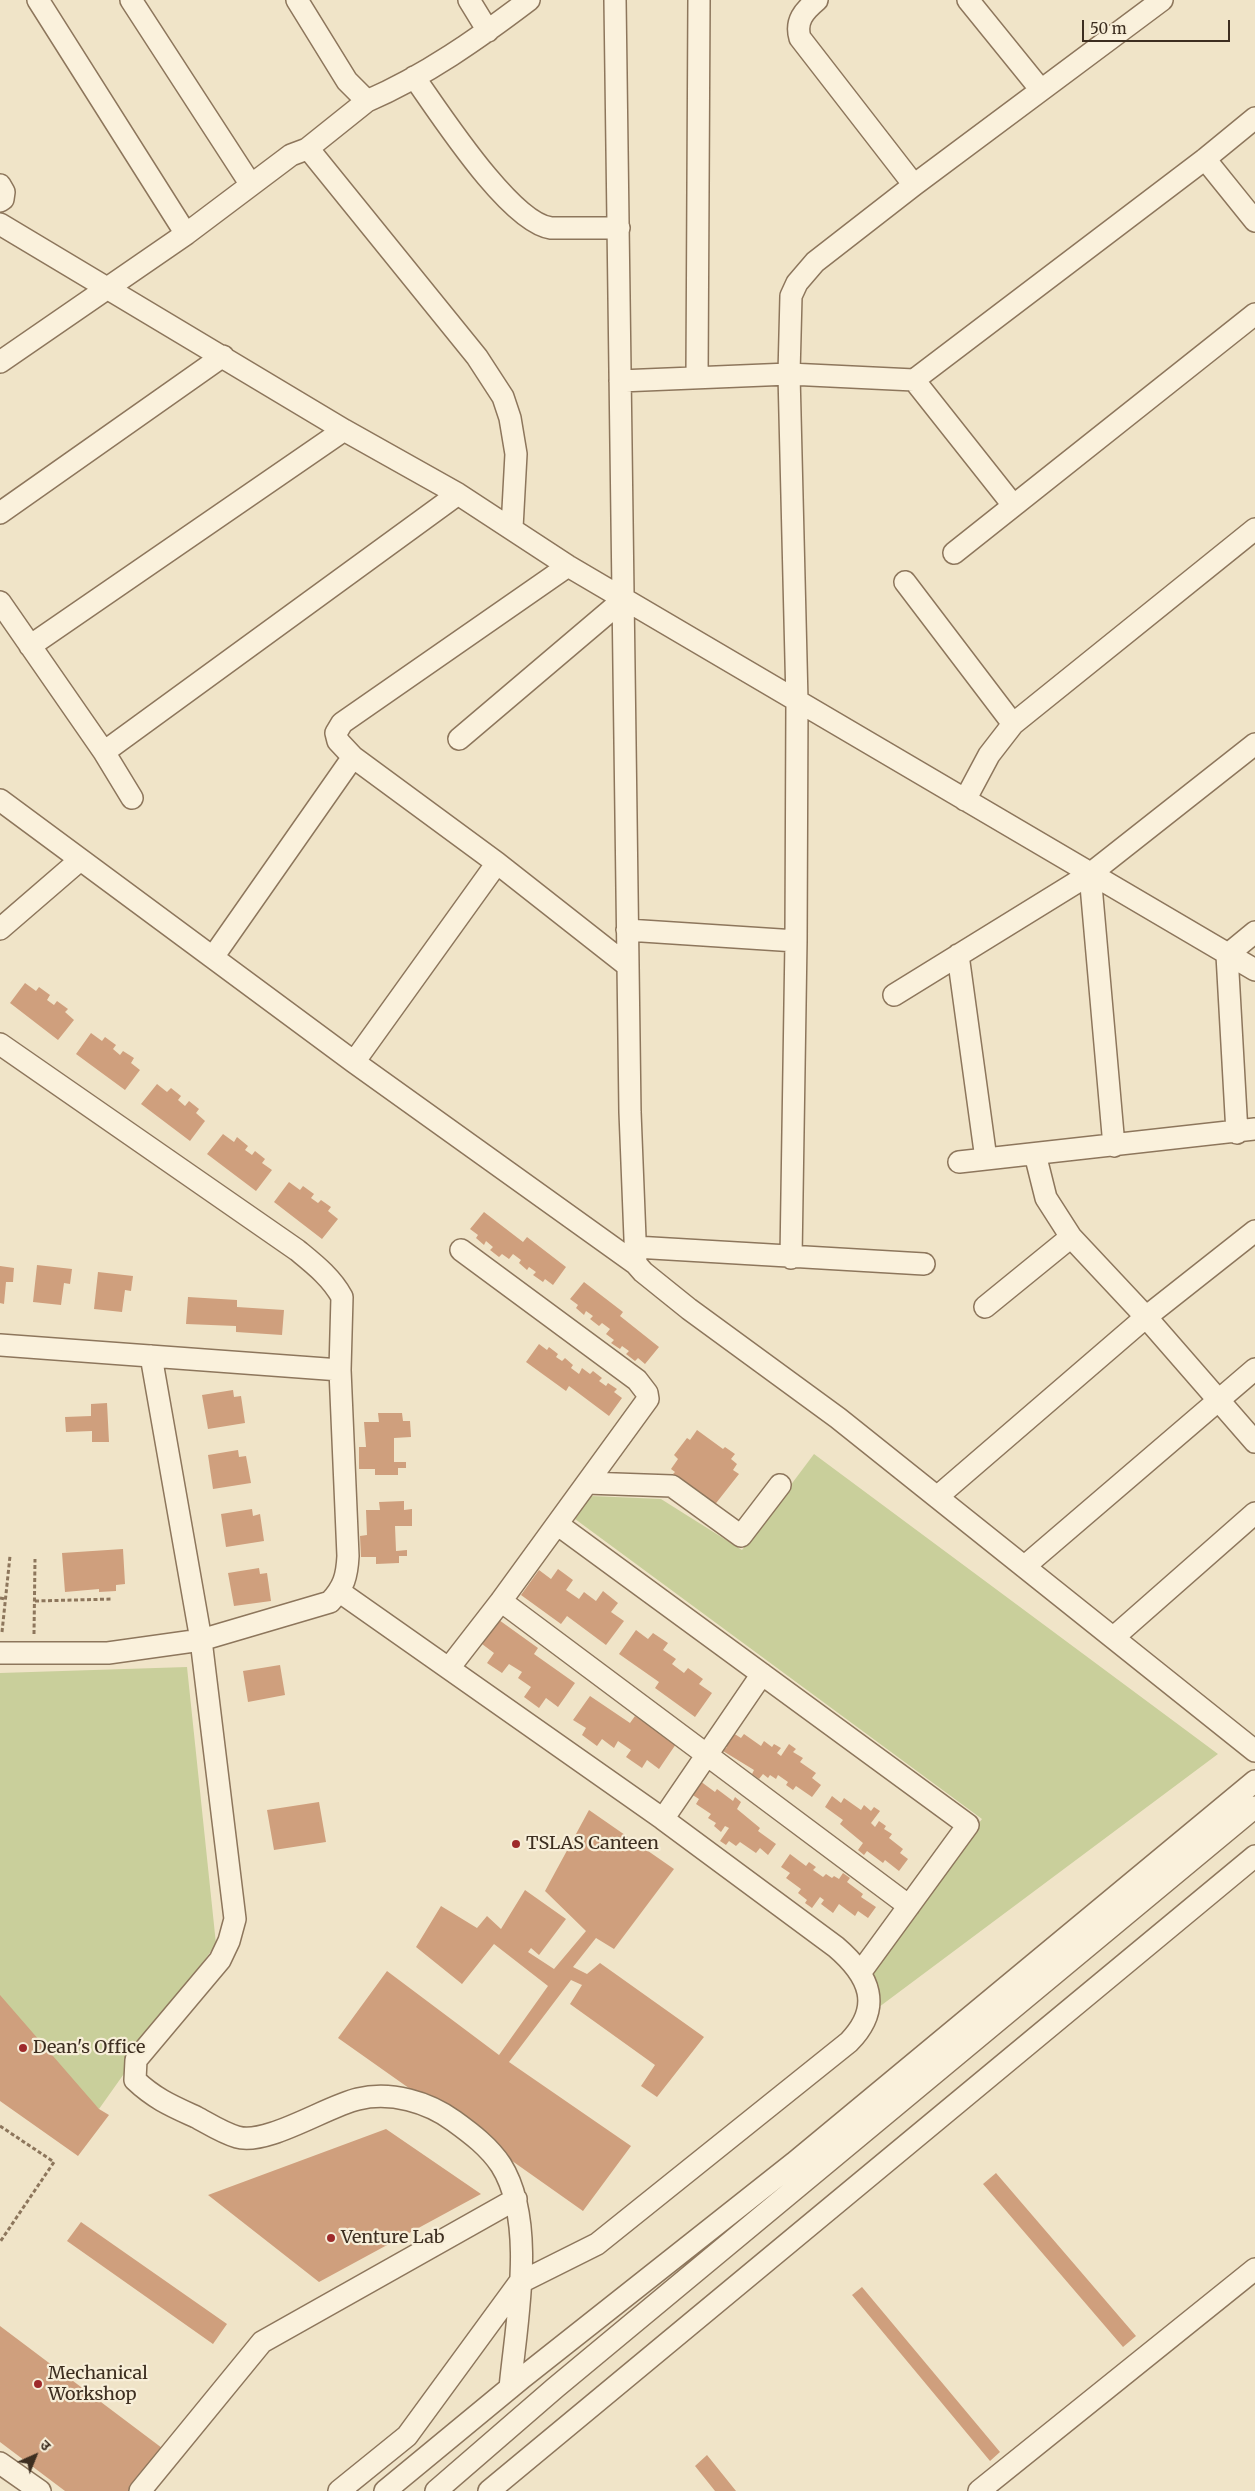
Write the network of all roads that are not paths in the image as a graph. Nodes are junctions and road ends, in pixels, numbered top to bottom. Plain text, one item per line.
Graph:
1 (38, 0) edge
2 (131, 0) edge
3 (297, 0) edge
4 (469, 0) edge
5 (529, 0) edge
6 (615, 0) edge
7 (699, 0) edge
8 (817, 0) edge
9 (968, 0) edge
10 (1162, 0) edge
11 (488, 31) junction
12 (414, 77) junction
13 (1041, 90) junction
14 (367, 101) junction
15 (1255, 118) edge
16 (306, 149) junction
17 (1206, 159) junction
18 (0, 185) edge
19 (251, 185) junction
20 (914, 185) junction
21 (0, 201) edge
22 (1255, 221) edge
23 (0, 224) edge
24 (619, 228) junction
25 (186, 234) junction
26 (108, 288) junction
27 (1255, 314) edge
28 (223, 356) junction
29 (0, 362) edge
30 (789, 374) junction
31 (697, 377) junction
32 (914, 380) junction
33 (620, 381) junction
34 (344, 430) junction
35 (458, 494) junction
36 (1013, 505) junction
37 (0, 513) edge
38 (512, 528) junction
39 (1255, 529) edge
40 (954, 553) dead end
41 (568, 566) junction
42 (905, 582) dead end
43 (624, 599) junction
44 (0, 602) edge
45 (30, 646) junction
46 (797, 701) junction
47 (1014, 724) junction
48 (459, 739) dead end
49 (1255, 744) edge
50 (104, 752) junction
51 (353, 757) junction
52 (132, 798) dead end
53 (0, 800) edge
54 (965, 800) junction
55 (80, 860) junction
56 (497, 863) junction
57 (1090, 874) junction
58 (0, 929) edge
59 (627, 930) junction
60 (1255, 932) edge
61 (796, 941) junction
62 (958, 955) junction
63 (1227, 955) junction
64 (213, 957) junction
65 (628, 966) junction
66 (1255, 970) edge
67 (894, 995) dead end
68 (0, 1044) edge
69 (354, 1062) junction
70 (1246, 1131) edge
71 (1114, 1146) junction
72 (1035, 1154) junction
73 (986, 1159) junction
74 (959, 1162) dead end
75 (1255, 1231) edge
76 (1071, 1237) junction
77 (461, 1250) dead end
78 (636, 1255) junction
79 (791, 1258) junction
80 (924, 1264) dead end
81 (985, 1307) dead end
82 (1146, 1317) junction
83 (0, 1344) edge
84 (151, 1356) junction
85 (1255, 1369) edge
86 (340, 1370) junction
87 (1217, 1399) junction
88 (1255, 1442) edge
89 (587, 1483) junction
90 (780, 1485) dead end
91 (937, 1497) junction
92 (1255, 1513) edge
93 (557, 1524) junction
94 (1024, 1566) junction
95 (340, 1592) junction
96 (501, 1601) junction
97 (1114, 1637) junction
98 (201, 1640) junction
99 (0, 1647) edge
100 (449, 1668) junction
101 (762, 1674) junction
102 (1255, 1752) edge
103 (705, 1754) junction
104 (1255, 1781) edge
105 (1255, 1808) edge
106 (663, 1819) junction
107 (1255, 1856) edge
108 (909, 1906) junction
109 (860, 1973) junction
110 (516, 2199) junction
111 (1255, 2269) edge
112 (520, 2283) junction
113 (510, 2388) junction
114 (0, 2463) edge
115 (40, 2491) edge
116 (140, 2491) edge
117 (339, 2491) edge
118 (385, 2491) edge
119 (436, 2491) edge
120 (489, 2491) edge
121 (979, 2491) edge

1 - 25 street
2 - 19 street
3 - 14 street
4 - 11 street
5 - 11 street
6 - 24 street
7 - 31 street
8 - 20 street
9 - 13 street
10 - 13 street
11 - 12 street
12 - 14 street
12 - 24 street
13 - 20 street
14 - 16 street
15 - 17 street
16 - 19 street
16 - 38 street
17 - 22 street
17 - 32 street
18 - 21 street
19 - 25 street
20 - 30 street
23 - 26 street
24 - 33 street
25 - 26 street
26 - 28 street
26 - 29 street
27 - 36 street
28 - 34 street
28 - 37 street
30 - 31 street
30 - 32 street
30 - 46 street
31 - 33 street
32 - 36 street
33 - 43 street
34 - 35 street
34 - 45 street
35 - 38 street
35 - 50 street
36 - 40 street
38 - 41 street
39 - 47 street
41 - 43 street
41 - 51 street
42 - 47 street
43 - 46 street
43 - 48 street
43 - 59 street
44 - 45 street
45 - 50 street
46 - 54 street
46 - 61 street
47 - 54 street
49 - 57 street
50 - 52 street
51 - 56 street
51 - 64 street
53 - 55 street
54 - 57 street
55 - 58 street
55 - 64 street
56 - 65 street
56 - 69 street
57 - 62 street
57 - 63 street
57 - 71 street
59 - 61 street
59 - 65 street
60 - 63 street
61 - 79 street
62 - 67 street
62 - 73 street
63 - 66 street
63 - 70 street
64 - 69 street
65 - 78 street
68 - 86 street
69 - 78 street
70 - 71 street
71 - 72 street
72 - 73 street
72 - 76 street
73 - 74 street
75 - 82 street
76 - 81 street
76 - 82 street
77 - 89 street
78 - 79 street
78 - 91 street
79 - 80 street
82 - 87 street
82 - 91 street
83 - 84 street
84 - 86 street
84 - 98 street
85 - 87 street
86 - 95 street
87 - 88 street
87 - 94 street
89 - 90 street
89 - 93 street
91 - 94 street
92 - 97 street
93 - 96 street
93 - 101 street
94 - 97 street
95 - 98 street
95 - 100 street
96 - 100 street
96 - 103 street
97 - 102 street
98 - 99 street
98 - 110 street
100 - 106 street
101 - 103 street
101 - 108 street
103 - 106 street
103 - 108 street
104 - 113 street
105 - 119 street
106 - 109 street
107 - 120 street
108 - 109 street
109 - 112 street
110 - 112 street
110 - 116 street
111 - 121 street
112 - 113 street
112 - 117 street
113 - 118 street
114 - 115 street

